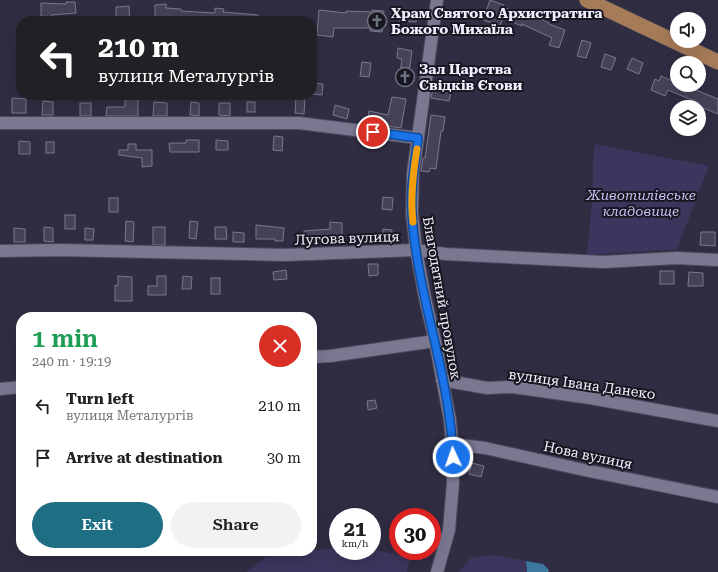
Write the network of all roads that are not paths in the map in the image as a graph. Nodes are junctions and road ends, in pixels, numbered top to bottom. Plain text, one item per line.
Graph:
1 (437, 0) edge
2 (587, 0) edge
3 (718, 62) edge
4 (0, 123) edge
5 (418, 138) junction
6 (0, 250) edge
7 (416, 250) junction
8 (718, 260) edge
9 (435, 341) junction
10 (317, 357) edge
11 (442, 380) junction
12 (16, 388) edge
13 (0, 389) edge
14 (718, 421) edge
15 (452, 444) junction
16 (718, 497) edge
17 (437, 572) edge

1 - 5 street, Благодатний провулок
2 - 3 main road
4 - 5 street
5 - 7 street, Благодатний провулок
6 - 7 street, Лугова вулиця
7 - 8 street, Лугова вулиця
7 - 9 street, Благодатний провулок
9 - 10 street
9 - 11 street, Благодатний провулок
11 - 14 street, вулиця Івана Данеко
11 - 15 street, Благодатний провулок
12 - 13 street
15 - 16 street, Нова вулиця
15 - 17 street, Благодатний провулок

